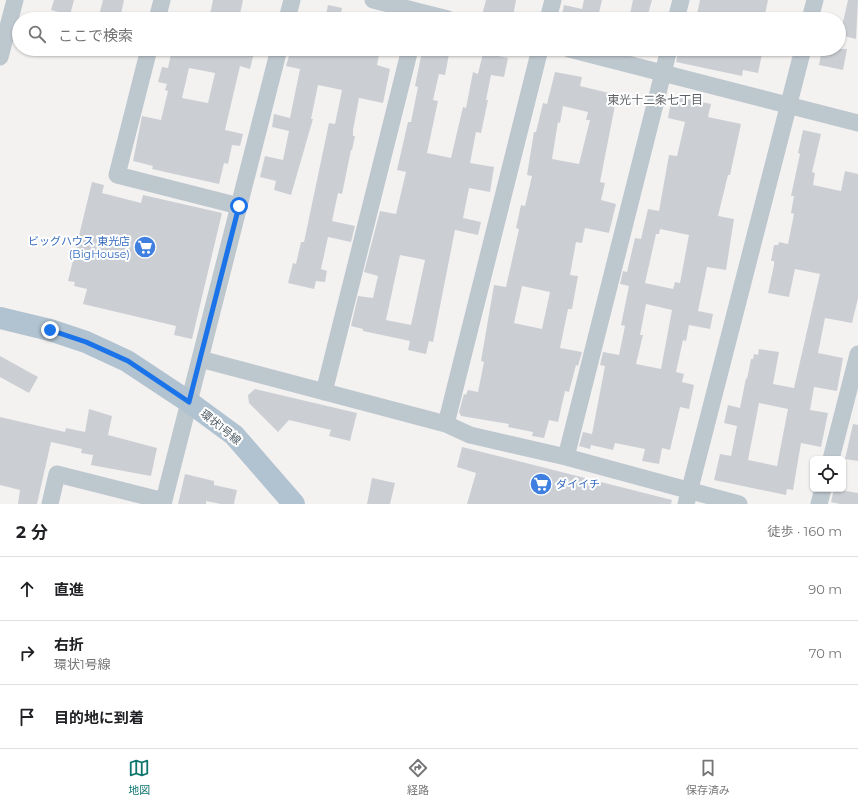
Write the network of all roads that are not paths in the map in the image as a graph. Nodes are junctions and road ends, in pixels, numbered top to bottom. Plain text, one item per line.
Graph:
1 (15, 0) edge
2 (162, 0) edge
3 (292, 0) edge
4 (372, 0) edge
5 (553, 0) edge
6 (681, 0) edge
7 (815, 0) edge
8 (420, 10) edge
9 (159, 12) edge
10 (289, 12) edge
11 (550, 12) edge
12 (678, 12) edge
13 (812, 12) edge
14 (147, 56) edge
15 (277, 56) edge
16 (408, 56) edge
17 (538, 56) edge
18 (596, 56) edge
19 (667, 56) edge
20 (801, 56) edge
21 (0, 58) edge
22 (662, 73) junction
23 (788, 105) junction
24 (858, 123) edge
25 (239, 206) junction
26 (0, 318) edge
27 (858, 354) edge
28 (200, 359) junction
29 (324, 392) junction
30 (189, 402) junction
31 (446, 424) junction
32 (832, 456) edge
33 (566, 457) junction
34 (822, 492) edge
35 (687, 497) edge
36 (164, 503) edge
37 (50, 504) edge
38 (294, 504) edge
39 (740, 504) edge
40 (819, 504) edge

1 - 21 street
2 - 9 street
3 - 10 street
4 - 8 street
5 - 11 street
6 - 12 street
7 - 13 street
14 - 25 street
15 - 25 street
16 - 29 street
17 - 31 street
18 - 22 street
19 - 22 street
20 - 23 street
22 - 23 street
22 - 33 street
23 - 24 street
23 - 35 street
25 - 28 street
26 - 30 main road, 環状1号線
27 - 32 street
28 - 29 street
28 - 30 street
29 - 31 street
30 - 36 street
30 - 38 main road, 環状1号線
31 - 33 street
33 - 35 street
34 - 40 street
35 - 39 street
36 - 37 street

